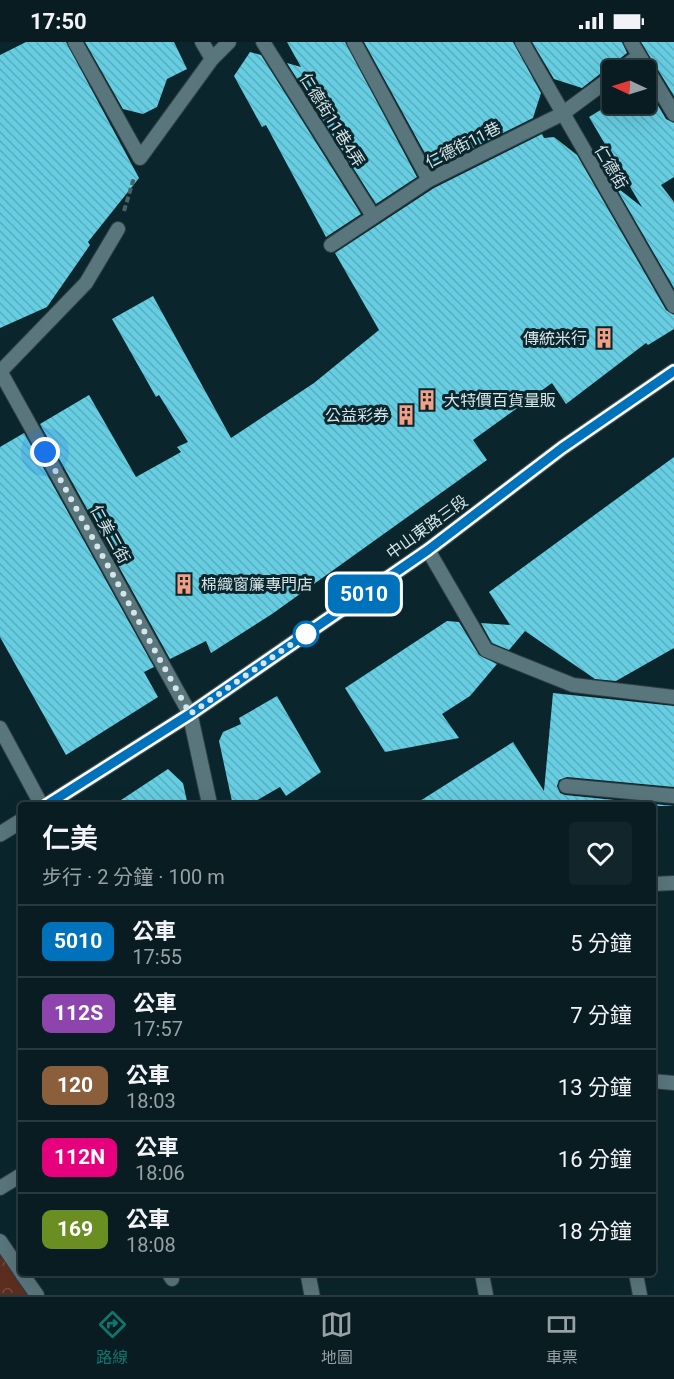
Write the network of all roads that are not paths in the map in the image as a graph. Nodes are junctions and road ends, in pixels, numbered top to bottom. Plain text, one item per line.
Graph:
1 (75, 42) edge
2 (202, 42) edge
3 (229, 42) edge
4 (263, 42) edge
5 (354, 42) edge
6 (522, 42) edge
7 (631, 42) edge
8 (639, 56) junction
9 (212, 59) junction
10 (634, 60) edge
11 (602, 84) edge
12 (562, 114) junction
13 (674, 114) edge
14 (429, 180) junction
15 (373, 216) junction
16 (118, 229) road end
17 (331, 246) dead end
18 (674, 306) edge
19 (674, 370) edge
20 (0, 371) edge
21 (428, 550) junction
22 (674, 697) edge
23 (190, 714) junction
24 (0, 728) edge
25 (566, 786) dead end
26 (674, 796) edge
27 (42, 802) edge
28 (50, 802) edge
29 (209, 802) edge
30 (18, 823) edge
31 (0, 834) edge
32 (674, 883) edge
33 (656, 884) edge
34 (656, 1081) edge
35 (674, 1083) edge
36 (18, 1178) edge
37 (0, 1188) edge
38 (0, 1241) edge
39 (18, 1268) edge
40 (23, 1276) edge
41 (308, 1276) edge
42 (482, 1276) edge
43 (636, 1276) edge
44 (37, 1295) edge
45 (312, 1295) edge
46 (486, 1295) edge
47 (640, 1295) edge

1 - 9 lane
2 - 9 lane
3 - 9 lane
4 - 15 lane, 仁德街11巷4弄
5 - 14 lane
6 - 12 lane, 仁德街
7 - 8 lane
8 - 10 lane
8 - 13 lane
11 - 12 lane, 仁德街11巷
12 - 14 lane, 仁德街11巷
12 - 18 lane, 仁德街
14 - 15 lane, 仁德街11巷
15 - 17 lane, 仁德街11巷
16 - 20 lane
19 - 21 main road, 中山東路三段
20 - 23 lane, 仁美二街
21 - 22 lane
21 - 23 main road, 中山東路三段
23 - 28 main road, 中山東路三段
23 - 29 main road
24 - 27 lane
25 - 26 lane
30 - 31 main road
32 - 33 lane
34 - 35 lane
36 - 37 lane
38 - 39 lane
40 - 44 lane
41 - 45 main road
42 - 46 lane
43 - 47 lane

